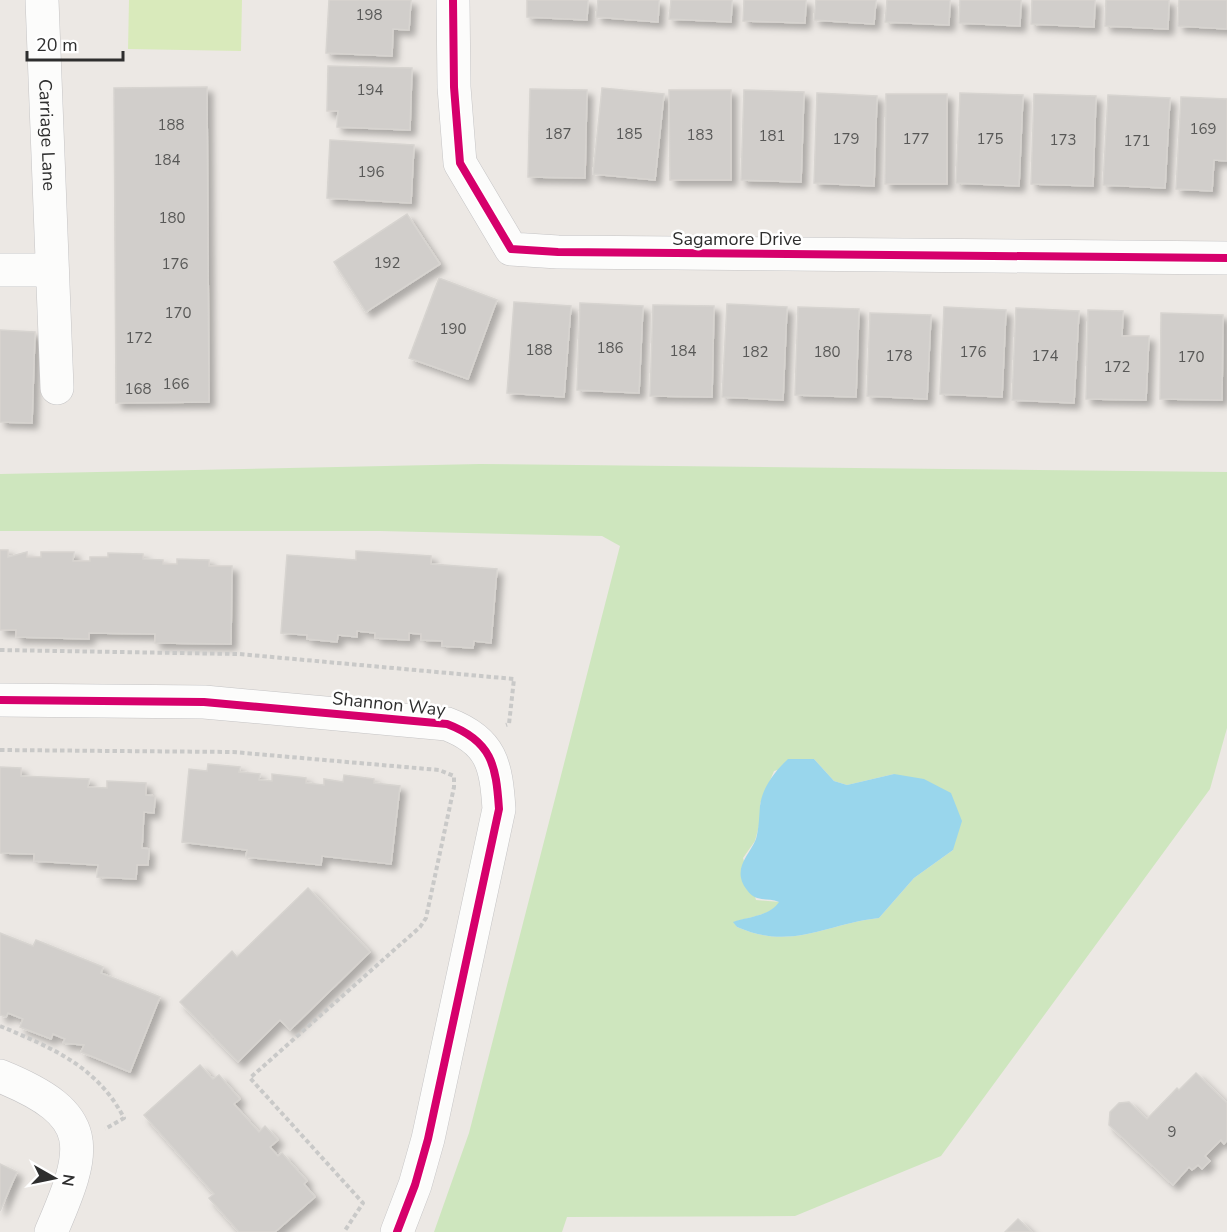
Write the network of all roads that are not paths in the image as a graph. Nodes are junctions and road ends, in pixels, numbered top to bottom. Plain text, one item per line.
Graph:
1 (42, 0) edge
2 (453, 0) edge
3 (1227, 258) edge
4 (0, 270) edge
5 (52, 270) junction
6 (57, 388) dead end
7 (0, 699) edge
8 (0, 1076) edge
9 (51, 1232) edge
10 (397, 1232) edge

1 - 5 street, Carriage Lane
2 - 3 street, Sagamore Drive
4 - 5 street
5 - 6 street, Carriage Lane
7 - 10 street, Shannon Way
8 - 9 street

